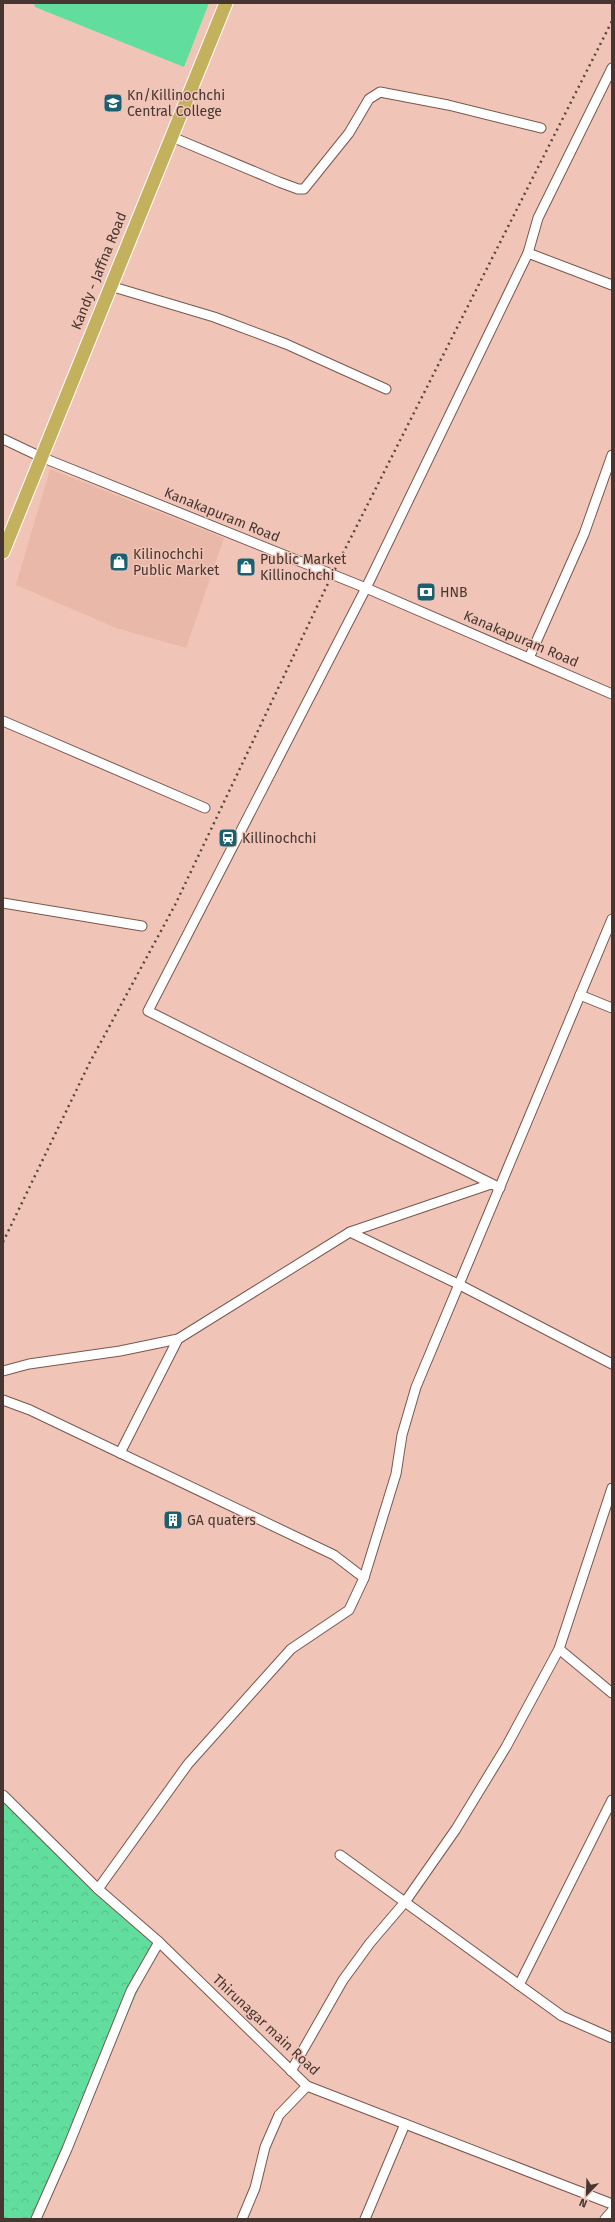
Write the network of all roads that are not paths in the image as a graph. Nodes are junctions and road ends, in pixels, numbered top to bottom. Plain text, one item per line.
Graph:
1 (226, 3) edge
2 (612, 68) edge
3 (541, 128) dead end
4 (172, 136) junction
5 (528, 253) junction
6 (110, 286) junction
7 (612, 286) edge
8 (386, 389) dead end
9 (3, 439) edge
10 (612, 455) edge
11 (41, 457) junction
12 (3, 552) edge
13 (366, 588) junction
14 (530, 658) junction
15 (612, 694) edge
16 (3, 721) edge
17 (205, 808) dead end
18 (3, 903) edge
19 (612, 919) edge
20 (142, 926) dead end
21 (580, 996) junction
22 (612, 1008) edge
23 (491, 1184) junction
24 (500, 1188) junction
25 (350, 1232) junction
26 (460, 1285) junction
27 (178, 1339) junction
28 (612, 1364) edge
29 (3, 1371) edge
30 (3, 1400) edge
31 (120, 1453) junction
32 (612, 1488) edge
33 (364, 1578) junction
34 (559, 1649) junction
35 (612, 1693) edge
36 (3, 1795) edge
37 (612, 1800) edge
38 (340, 1856) dead end
39 (98, 1889) junction
40 (405, 1902) junction
41 (159, 1942) junction
42 (519, 1985) junction
43 (612, 2038) edge
44 (291, 2071) junction
45 (307, 2086) junction
46 (404, 2124) junction
47 (612, 2204) edge
48 (612, 2211) edge
49 (36, 2219) edge
50 (242, 2219) edge
51 (365, 2219) edge
52 (605, 2219) edge

1 - 4 highway, Kandy - Jaffna Road
2 - 5 street
3 - 4 street
4 - 6 highway, Kandy - Jaffna Road
5 - 7 street
5 - 13 street
6 - 8 street
6 - 11 highway, Kandy - Jaffna Road
9 - 11 street, Kanakapuram Road
10 - 14 street
11 - 12 highway, Kandy - Jaffna Road
11 - 13 street, Kanakapuram Road
13 - 14 street, Kanakapuram Road
13 - 23 street
14 - 15 street, Kanakapuram Road
16 - 17 street
18 - 20 street
19 - 21 street
21 - 22 street
21 - 24 street
23 - 24 street
23 - 25 street
24 - 26 street
25 - 26 street
25 - 27 street
26 - 28 street
26 - 33 street
27 - 29 street
27 - 31 street
30 - 31 street
31 - 33 street
32 - 34 street
33 - 39 street
34 - 35 street
34 - 40 street
36 - 39 street, Thirunagar main Road
37 - 42 street
38 - 40 street
39 - 41 street, Thirunagar main Road
40 - 42 street
40 - 44 street
41 - 44 street, Thirunagar main Road
41 - 49 street
42 - 43 street
44 - 45 street, Thirunagar main Road
45 - 46 street, Thirunagar main Road
45 - 50 street
46 - 47 street, Thirunagar main Road
46 - 51 street
48 - 52 street

